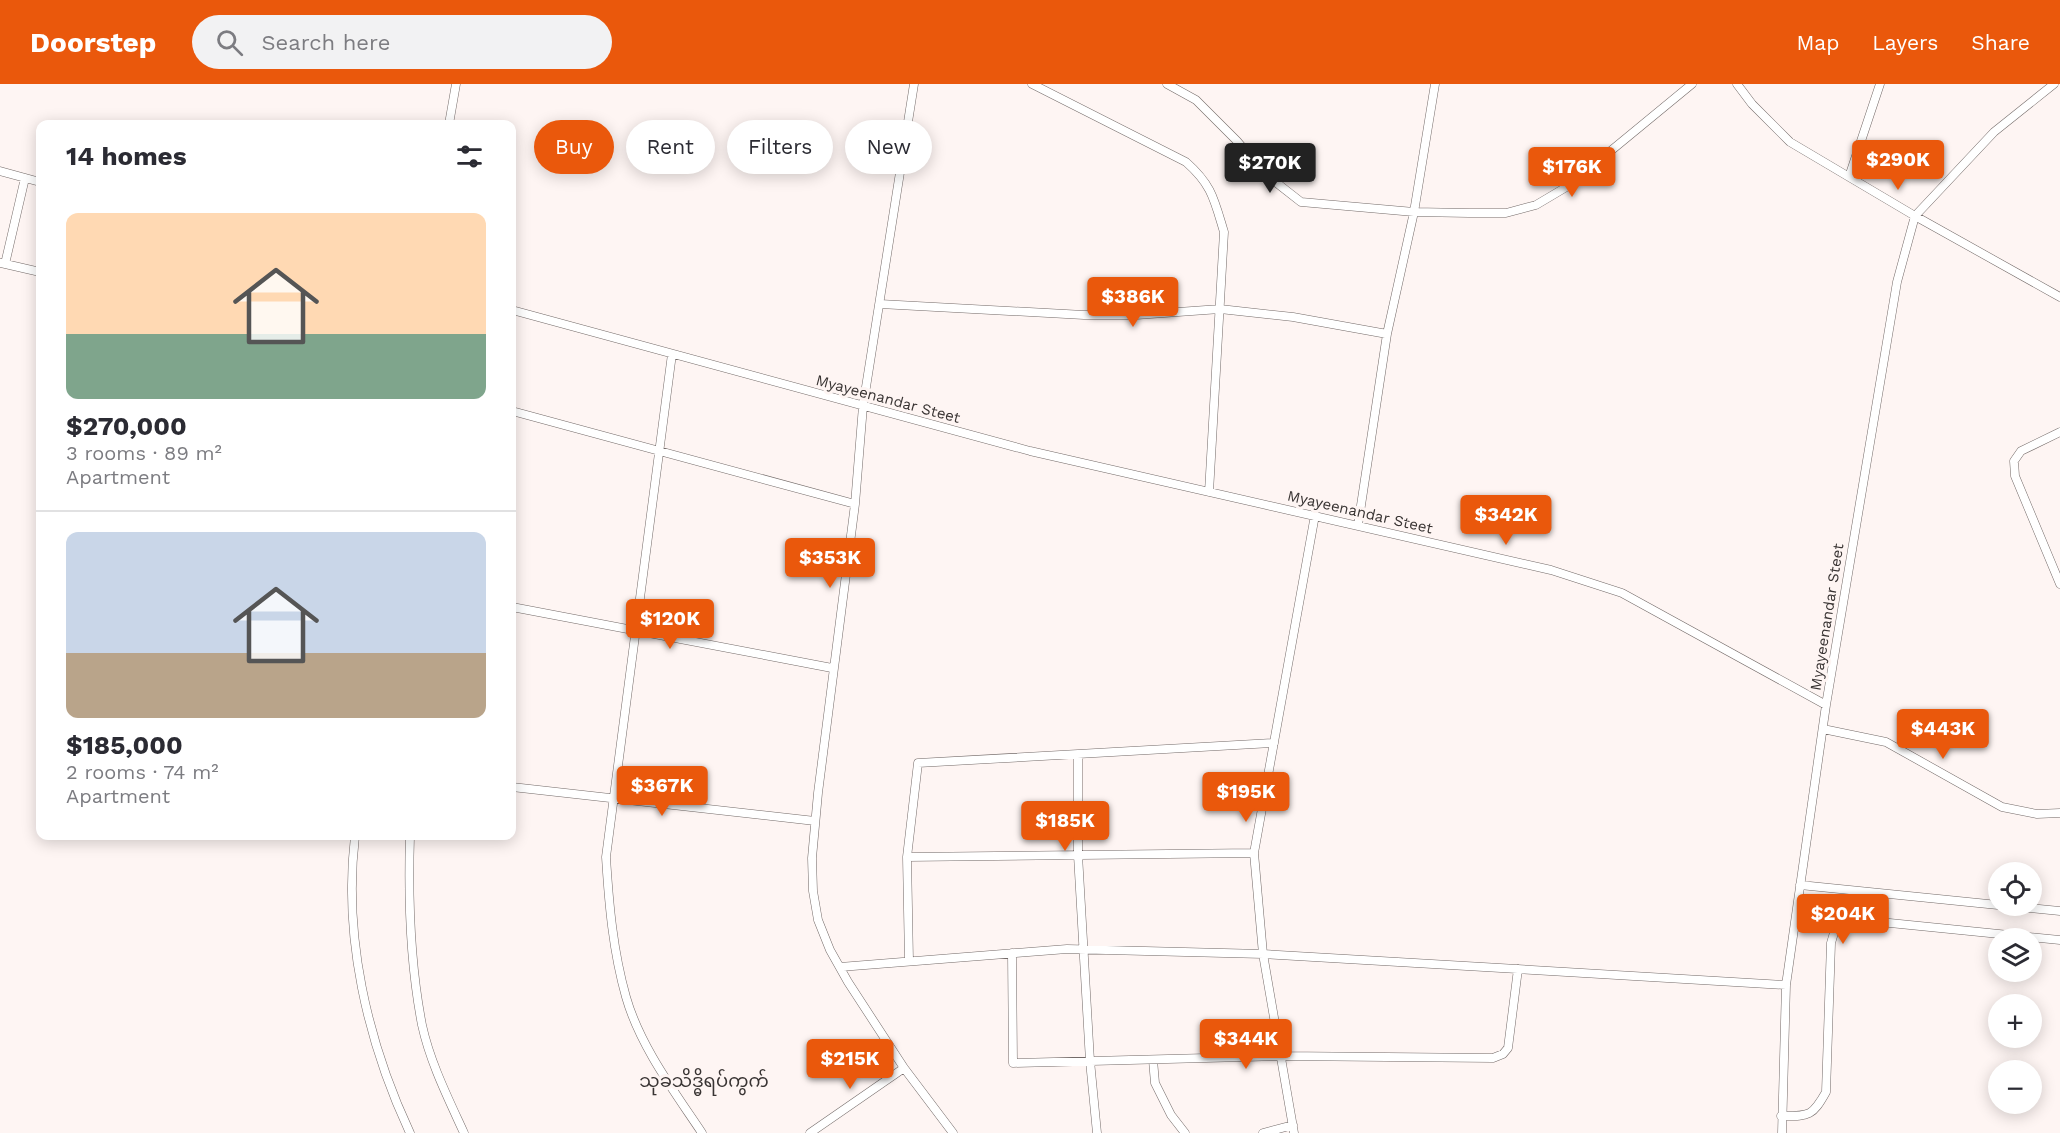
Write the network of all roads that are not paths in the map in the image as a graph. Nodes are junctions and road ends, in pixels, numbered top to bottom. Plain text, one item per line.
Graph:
1 (456, 84) edge
2 (914, 84) edge
3 (1032, 84) edge
4 (1167, 84) edge
5 (1435, 84) edge
6 (1692, 84) edge
7 (1737, 84) edge
8 (1880, 84) edge
9 (2054, 84) edge
10 (450, 120) edge
11 (0, 171) edge
12 (1849, 177) junction
13 (25, 178) junction
14 (36, 181) edge
15 (1414, 212) junction
16 (1915, 216) junction
17 (2, 263) edge
18 (36, 271) edge
19 (2060, 297) edge
20 (880, 304) junction
21 (1220, 309) junction
22 (516, 311) edge
23 (1387, 334) junction
24 (672, 354) junction
25 (862, 406) junction
26 (516, 412) edge
27 (2060, 432) edge
28 (659, 450) junction
29 (1209, 492) junction
30 (855, 504) junction
31 (1315, 515) junction
32 (1358, 525) junction
33 (2060, 584) edge
34 (516, 609) edge
35 (636, 631) junction
36 (832, 668) junction
37 (1826, 705) junction
38 (1823, 729) junction
39 (1274, 743) junction
40 (1078, 754) junction
41 (516, 787) edge
42 (612, 798) junction
43 (2060, 813) edge
44 (815, 821) junction
45 (355, 840) edge
46 (410, 840) edge
47 (1254, 852) junction
48 (1078, 855) junction
49 (906, 857) junction
50 (1800, 885) junction
51 (1988, 904) edge
52 (2042, 909) edge
53 (2060, 911) edge
54 (2060, 940) edge
55 (1085, 950) junction
56 (1012, 953) junction
57 (1263, 954) junction
58 (909, 961) junction
59 (840, 967) junction
60 (1518, 969) junction
61 (1786, 985) junction
62 (1281, 1056) junction
63 (1154, 1060) junction
64 (1090, 1061) junction
65 (904, 1068) junction
66 (1781, 1116) junction
67 (1293, 1129) edge
68 (410, 1133) edge
69 (464, 1133) edge
70 (702, 1133) edge
71 (810, 1133) edge
72 (953, 1133) edge
73 (1097, 1133) edge
74 (1185, 1133) edge
75 (1263, 1133) edge
76 (1782, 1133) edge

1 - 10 street
2 - 20 street
3 - 21 street
4 - 15 street
5 - 15 street
6 - 15 street
7 - 12 street
8 - 12 street
9 - 16 street, Myayeenandar Steet
11 - 13 street
12 - 16 street
13 - 14 street
13 - 17 street
15 - 23 street
16 - 19 street
16 - 37 street, Myayeenandar Steet
17 - 18 street
20 - 21 street
20 - 25 street
21 - 23 street
21 - 29 street
22 - 24 street, Myayeenandar Steet
23 - 32 street
24 - 25 street, Myayeenandar Steet
24 - 28 street
25 - 29 street, Myayeenandar Steet
25 - 30 street
26 - 28 street
27 - 33 street
28 - 30 street
28 - 35 street
29 - 31 street, Myayeenandar Steet
30 - 36 street
31 - 32 street, Myayeenandar Steet
31 - 39 street
32 - 37 street, Myayeenandar Steet
34 - 35 street
35 - 36 street
35 - 42 street
36 - 44 street
37 - 38 street
38 - 43 street
38 - 50 street
39 - 40 street
39 - 47 street
40 - 48 street
40 - 49 street
41 - 42 street
42 - 44 street
42 - 70 street
44 - 59 street
45 - 68 street
46 - 69 street
47 - 48 street
47 - 57 street
48 - 49 street
48 - 55 street
49 - 58 street
50 - 51 street
50 - 61 street
52 - 53 street
54 - 66 street
55 - 56 street
55 - 57 street
55 - 64 street
56 - 58 street
56 - 64 street
57 - 60 street
57 - 62 street
58 - 59 street
59 - 65 street
60 - 61 street
60 - 62 street
61 - 66 street
62 - 63 street
62 - 67 street
63 - 64 street
63 - 74 street
64 - 73 street
65 - 71 street
65 - 72 street
66 - 76 street
67 - 75 street

